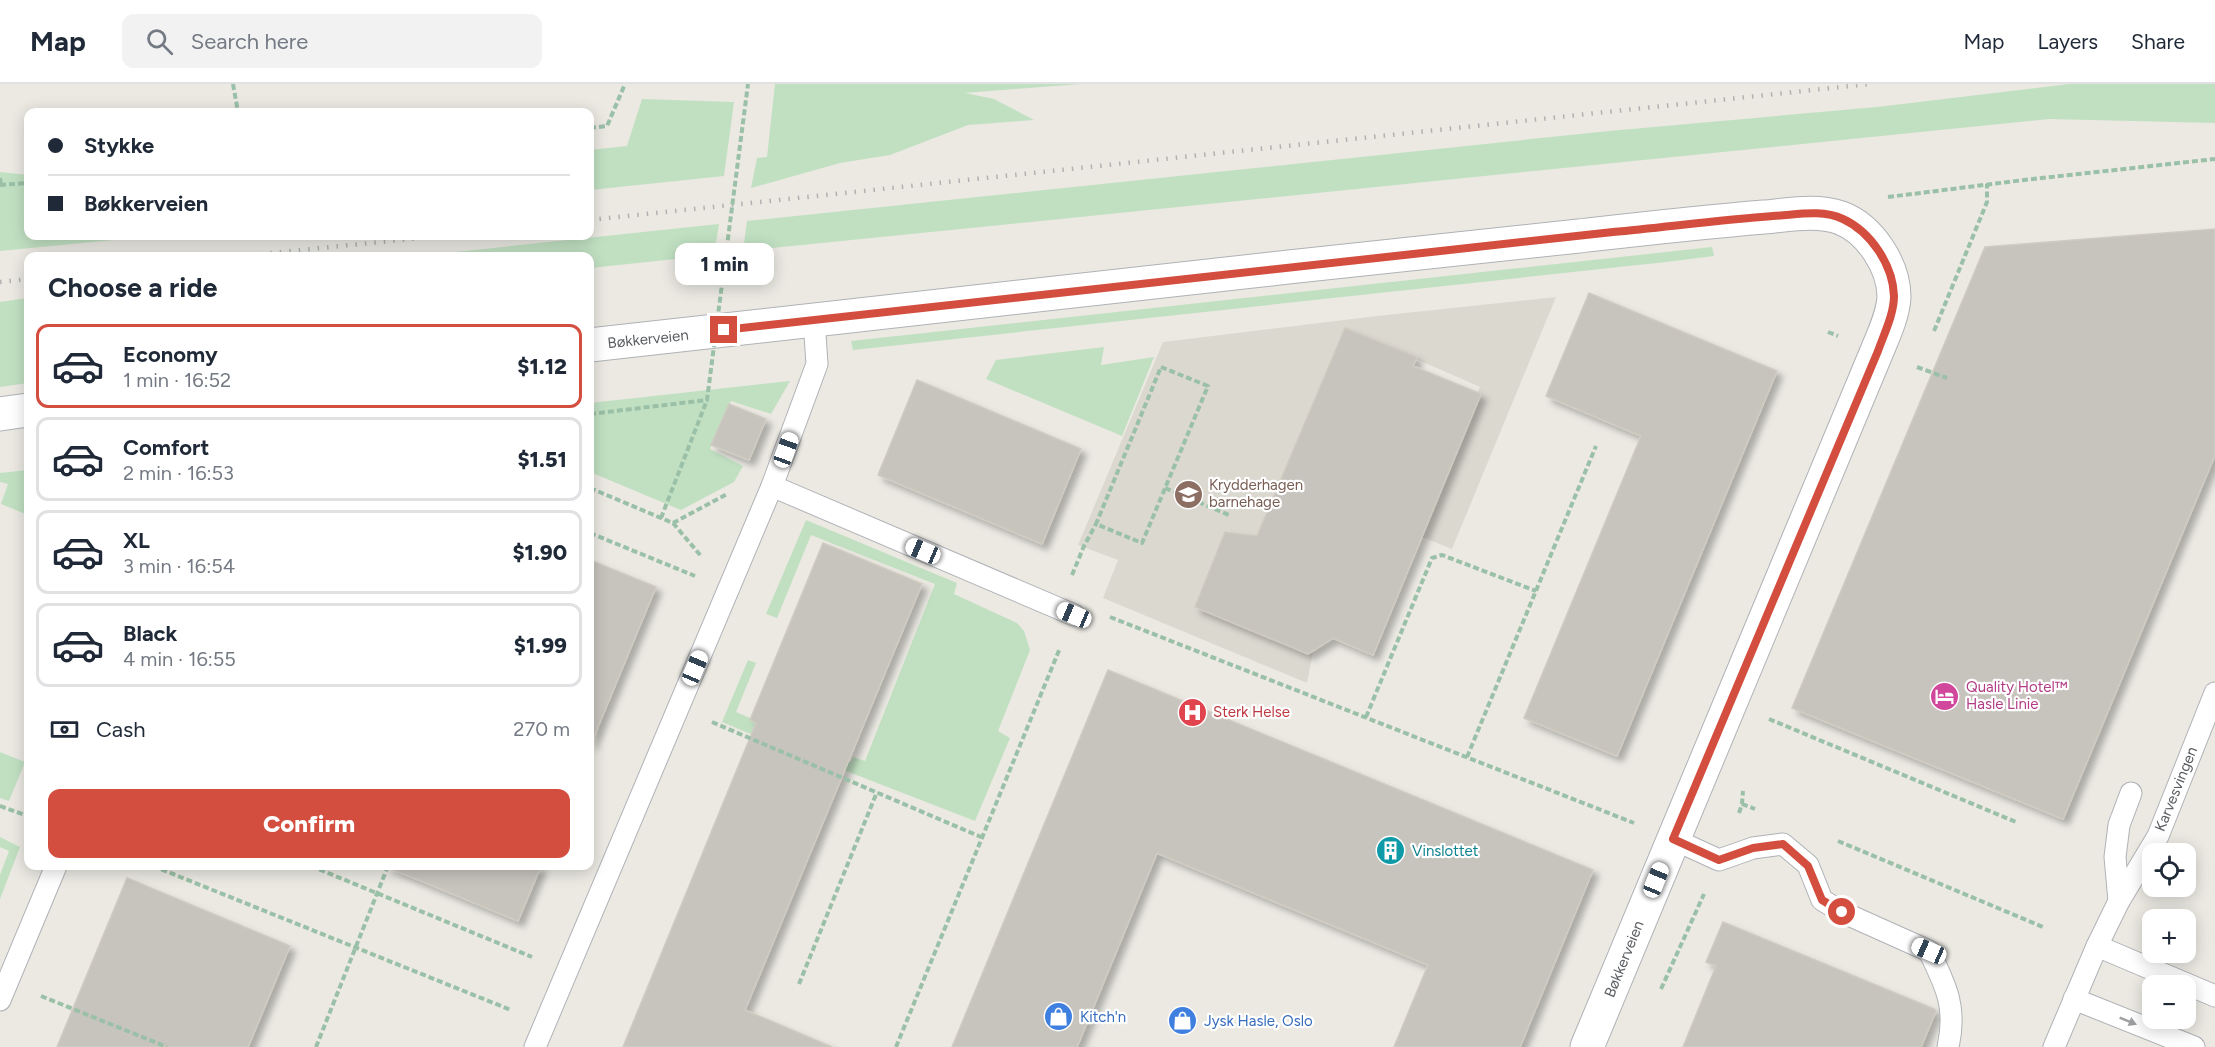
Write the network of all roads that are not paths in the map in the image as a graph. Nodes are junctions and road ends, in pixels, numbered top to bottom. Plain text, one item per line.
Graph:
1 (814, 320) junction
2 (594, 345) edge
3 (24, 411) edge
4 (0, 414) edge
5 (772, 486) junction
6 (1077, 610) road end
7 (2215, 693) edge
8 (2131, 793) dead end
9 (1673, 839) junction
10 (54, 870) edge
11 (2120, 901) junction
12 (2097, 946) junction
13 (4, 991) edge
14 (2215, 996) edge
15 (2074, 999) junction
16 (536, 1047) edge
17 (1587, 1047) edge
18 (1948, 1047) edge
19 (2054, 1047) edge
20 (2194, 1047) edge

1 - 2 street, Bøkkerveien
1 - 5 lane
1 - 9 street, Bøkkerveien
3 - 4 street
5 - 6 lane
5 - 16 lane
7 - 11 lane, Karvesvingen
8 - 11 lane
9 - 17 street, Bøkkerveien
9 - 18 lane
10 - 13 lane
11 - 12 lane, Karvesvingen
12 - 14 lane
12 - 15 lane, Karvesvingen
15 - 19 lane, Karvesvingen
15 -> 20 lane

